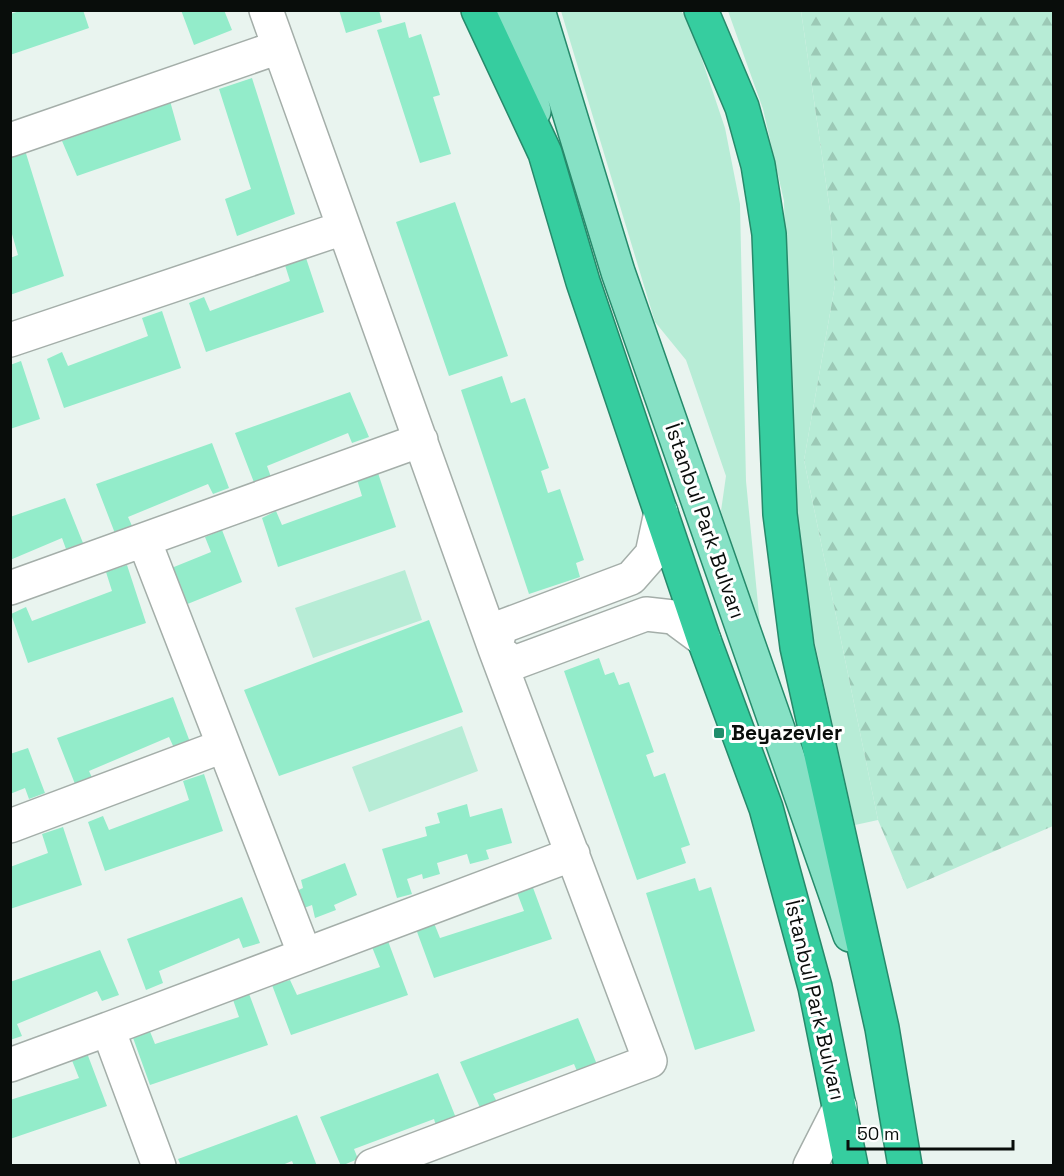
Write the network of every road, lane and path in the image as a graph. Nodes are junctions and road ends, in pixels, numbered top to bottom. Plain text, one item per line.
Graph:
1 (266, 10) edge
2 (478, 10) edge
3 (509, 10) edge
4 (538, 10) edge
5 (701, 10) edge
6 (279, 47) junction
7 (10, 140) edge
8 (545, 153) junction
9 (343, 228) junction
10 (11, 337) edge
11 (421, 440) junction
12 (661, 512) junction
13 (144, 540) junction
14 (10, 588) edge
15 (705, 640) junction
16 (495, 649) junction
17 (223, 746) junction
18 (10, 826) edge
19 (573, 854) junction
20 (305, 955) junction
21 (882, 1028) junction
22 (108, 1029) junction
23 (10, 1065) edge
24 (840, 1107) junction
25 (159, 1166) edge
26 (372, 1166) edge
27 (810, 1166) edge
28 (851, 1166) edge
29 (905, 1166) edge

1 - 6 lane
2 - 8 highway, İstanbul Park Bulvarı
3 - 8 main road
4 - 21 main road, İstanbul Park Bulvarı
5 - 21 highway, İstanbul Park Bulvarı
6 - 7 lane
6 - 9 lane
8 - 12 highway, İstanbul Park Bulvarı
9 - 10 lane
9 - 11 lane
11 - 13 lane
11 - 16 lane
12 - 15 highway, İstanbul Park Bulvarı
12 - 16 lane
13 - 14 lane
13 - 17 lane
15 - 16 lane
15 - 24 highway, İstanbul Park Bulvarı
16 - 19 lane
17 - 18 lane
17 - 20 lane
19 - 20 lane
19 - 26 lane
20 - 22 lane
21 - 29 highway, İstanbul Park Bulvarı
22 - 23 lane
22 - 25 lane
24 - 27 lane
24 - 28 highway, İstanbul Park Bulvarı

